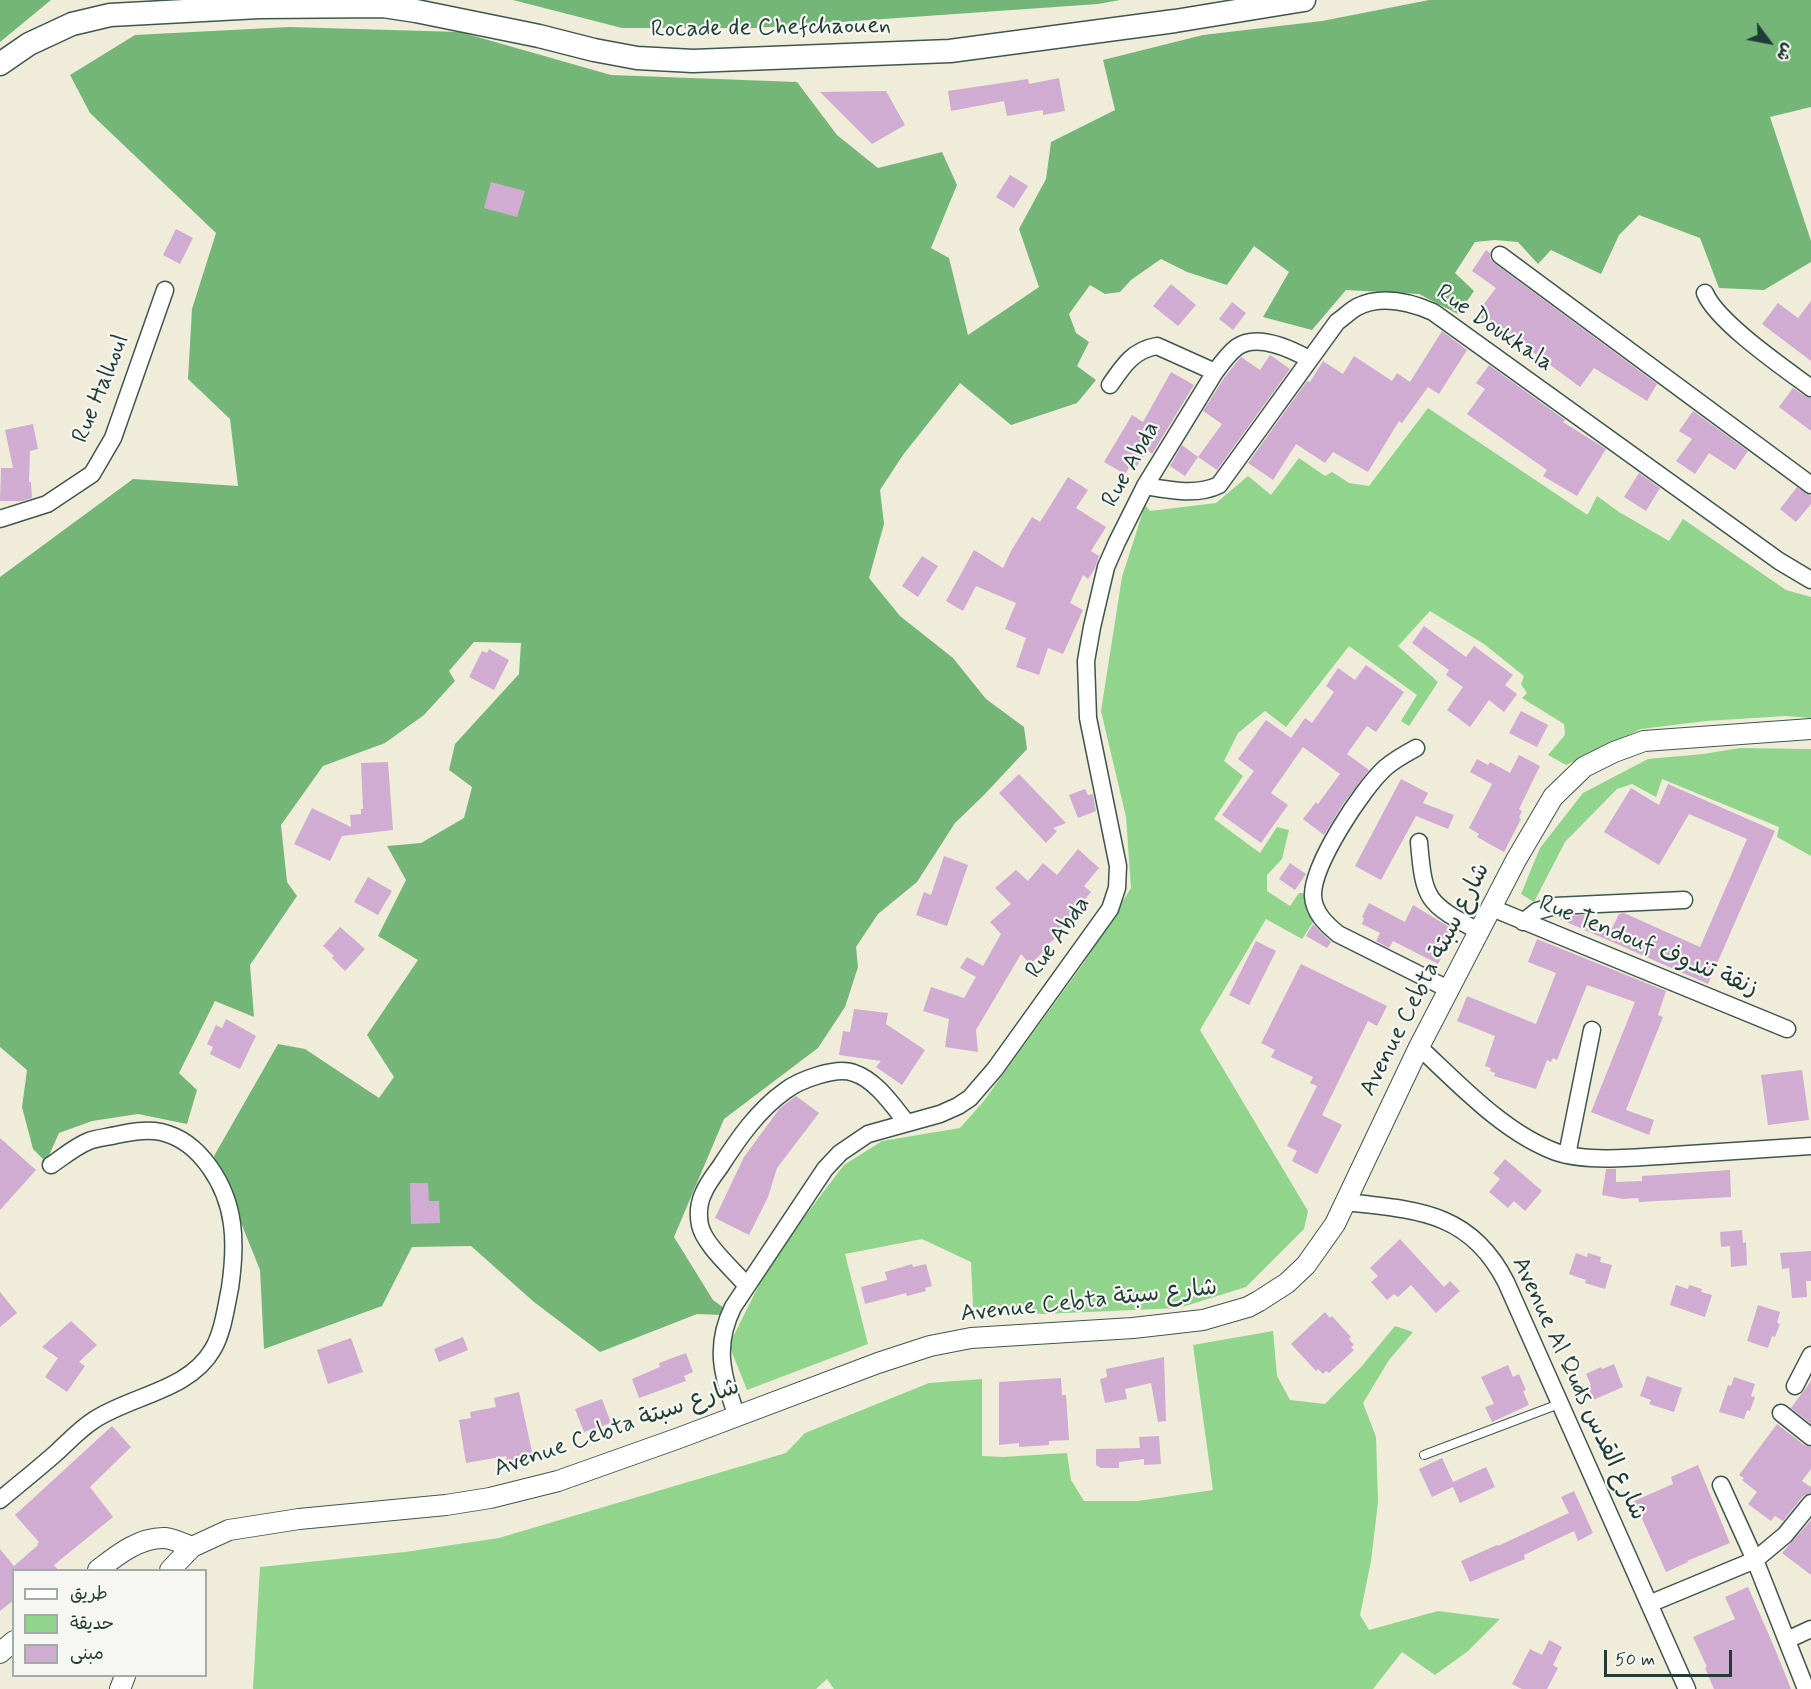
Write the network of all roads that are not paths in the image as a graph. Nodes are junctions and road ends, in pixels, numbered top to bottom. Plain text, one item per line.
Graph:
1 (1304, 0) edge
2 (0, 64) edge
3 (1500, 255) dead end
4 (165, 290) dead end
5 (1706, 293) dead end
6 (1309, 359) junction
7 (1215, 372) junction
8 (1110, 385) dead end
9 (1811, 388) edge
10 (1811, 485) edge
11 (1145, 486) junction
12 (0, 519) edge
13 (1811, 580) edge
14 (1811, 729) edge
15 (1416, 748) dead end
16 (1419, 842) dead end
17 (1684, 900) dead end
18 (1492, 908) junction
19 (1523, 922) junction
20 (1480, 932) junction
21 (1450, 990) junction
22 (1787, 1029) dead end
23 (1592, 1030) dead end
24 (1419, 1047) junction
25 (907, 1123) junction
26 (1811, 1146) edge
27 (1567, 1155) junction
28 (51, 1165) dead end
29 (1345, 1202) junction
30 (747, 1286) junction
31 (1811, 1355) edge
32 (1795, 1386) dead end
33 (1559, 1404) junction
34 (1781, 1413) dead end
35 (737, 1417) junction
36 (1811, 1437) edge
37 (1424, 1455) dead end
38 (1721, 1485) dead end
39 (0, 1500) edge
40 (1811, 1503) edge
41 (192, 1547) junction
42 (1755, 1560) junction
43 (99, 1569) edge
44 (171, 1569) edge
45 (1649, 1604) junction
46 (1811, 1629) edge
47 (1787, 1640) junction
48 (12, 1643) edge
49 (0, 1653) edge
50 (1687, 1689) edge
51 (1806, 1689) edge

1 - 2 main road, Rocade de Chefchaouen
3 - 10 street
4 - 12 street, Rue Halhoul
5 - 9 street
6 - 7 street, Rue Abda
6 - 11 street, Rue Doukkala
6 - 13 street, Rue Doukkala
7 - 8 street
7 - 11 street, Rue Abda
11 - 25 street, Rue Abda
14 - 18 street, Avenue Cebta شارع سبتة
15 - 21 street
16 - 20 street
17 - 19 street
18 - 19 street, Rue Tendouf زنقة تندوف
18 - 20 street, Avenue Cebta شارع سبتة
19 - 22 street, Rue Tendouf زنقة تندوف
20 - 21 street, Avenue Cebta شارع سبتة
21 - 24 street, Avenue Cebta شارع سبتة
23 - 27 street
24 - 27 street
24 - 29 street, Avenue Cebta شارع سبتة
25 - 30 street, Rue Abda
25 - 30 street
26 - 27 street
28 - 39 street
29 - 33 street, Avenue Al Quds شارع القدس
29 - 35 street, Avenue Cebta شارع سبتة
30 - 35 street, Rue Abda
31 - 32 street
33 - 37 lane
33 - 45 street, Avenue Al Quds شارع القدس
34 - 36 street
35 - 41 street, Avenue Cebta شارع سبتة
38 - 42 street
40 - 42 street
41 - 43 street
41 - 44 street, Avenue Cebta شارع سبتة
42 - 45 street
42 - 47 street
45 - 50 street, Avenue Al Quds شارع القدس
46 - 47 street
47 - 51 street
48 - 49 street

